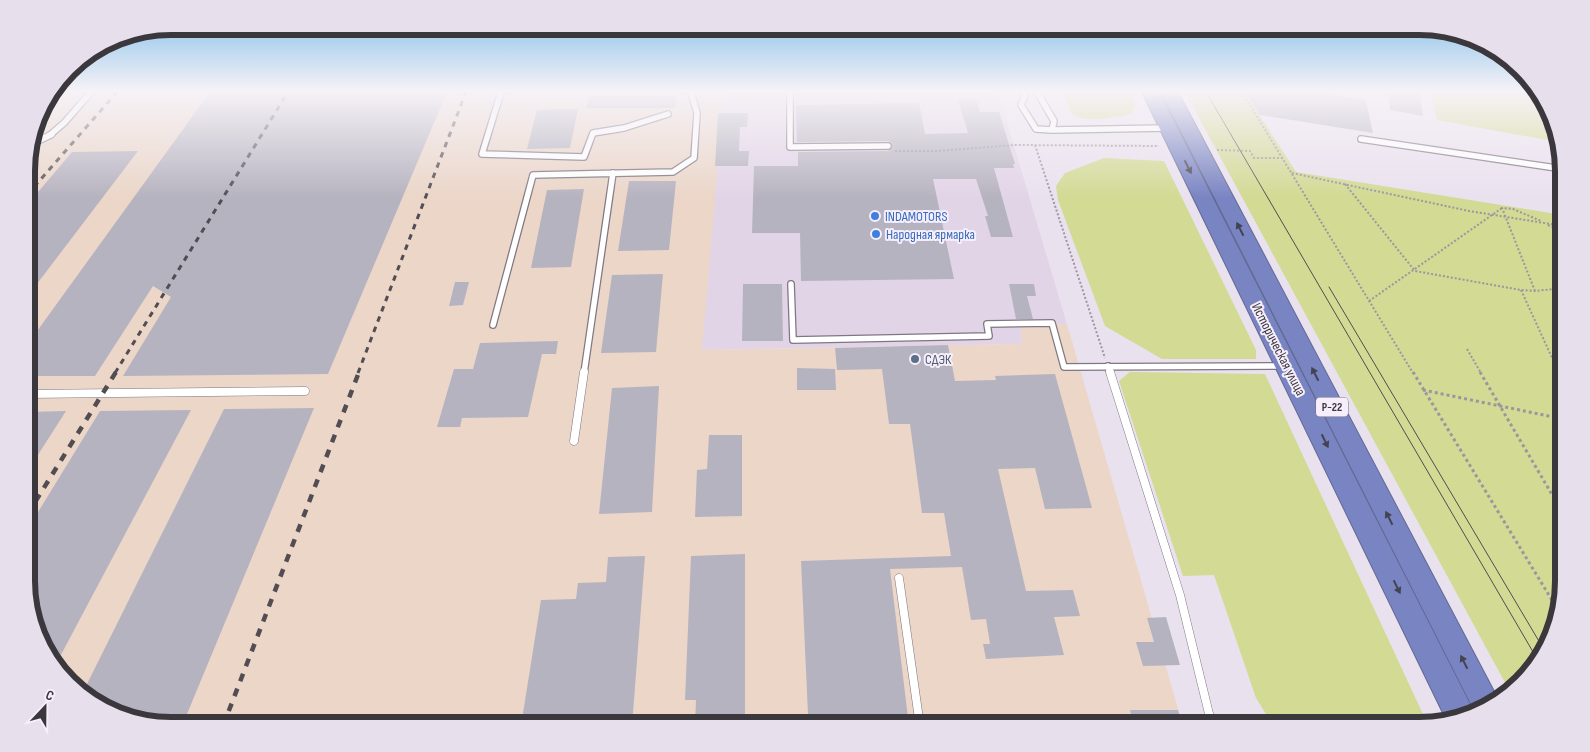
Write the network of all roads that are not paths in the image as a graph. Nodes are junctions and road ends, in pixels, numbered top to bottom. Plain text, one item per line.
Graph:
1 (59, 127) edge
2 (490, 127) edge
3 (627, 127) edge
4 (695, 127) edge
5 (790, 127) edge
6 (1035, 127) edge
7 (1187, 127) edge
8 (1168, 128) joint
9 (1052, 130) joint
10 (50, 135) joint
11 (1361, 139) dead end
12 (39, 141) edge
13 (888, 149) road end
14 (1555, 168) edge
15 (613, 173) junction
16 (791, 284) dead end
17 (493, 325) dead end
18 (1108, 366) junction
19 (1288, 366) junction
20 (305, 391) dead end
21 (35, 394) edge
22 (574, 441) dead end
23 (899, 578) dead end
24 (1484, 700) edge
25 (1458, 711) edge
26 (919, 717) edge
27 (1210, 717) edge

1 - 10 lane
2 - 3 lane
4 - 15 lane
5 - 13 lane
6 - 9 lane
24 -> 7 highway, Историческая улица / Р-22
8 - 9 lane
8 -> 19 highway, Историческая улица / Р-22
10 - 12 street
11 - 14 lane
15 - 17 lane
15 - 22 lane
16 - 18 lane
18 - 19 lane
18 - 27 lane
19 -> 25 highway, Историческая улица / Р-22
20 - 21 lane
23 - 26 lane

